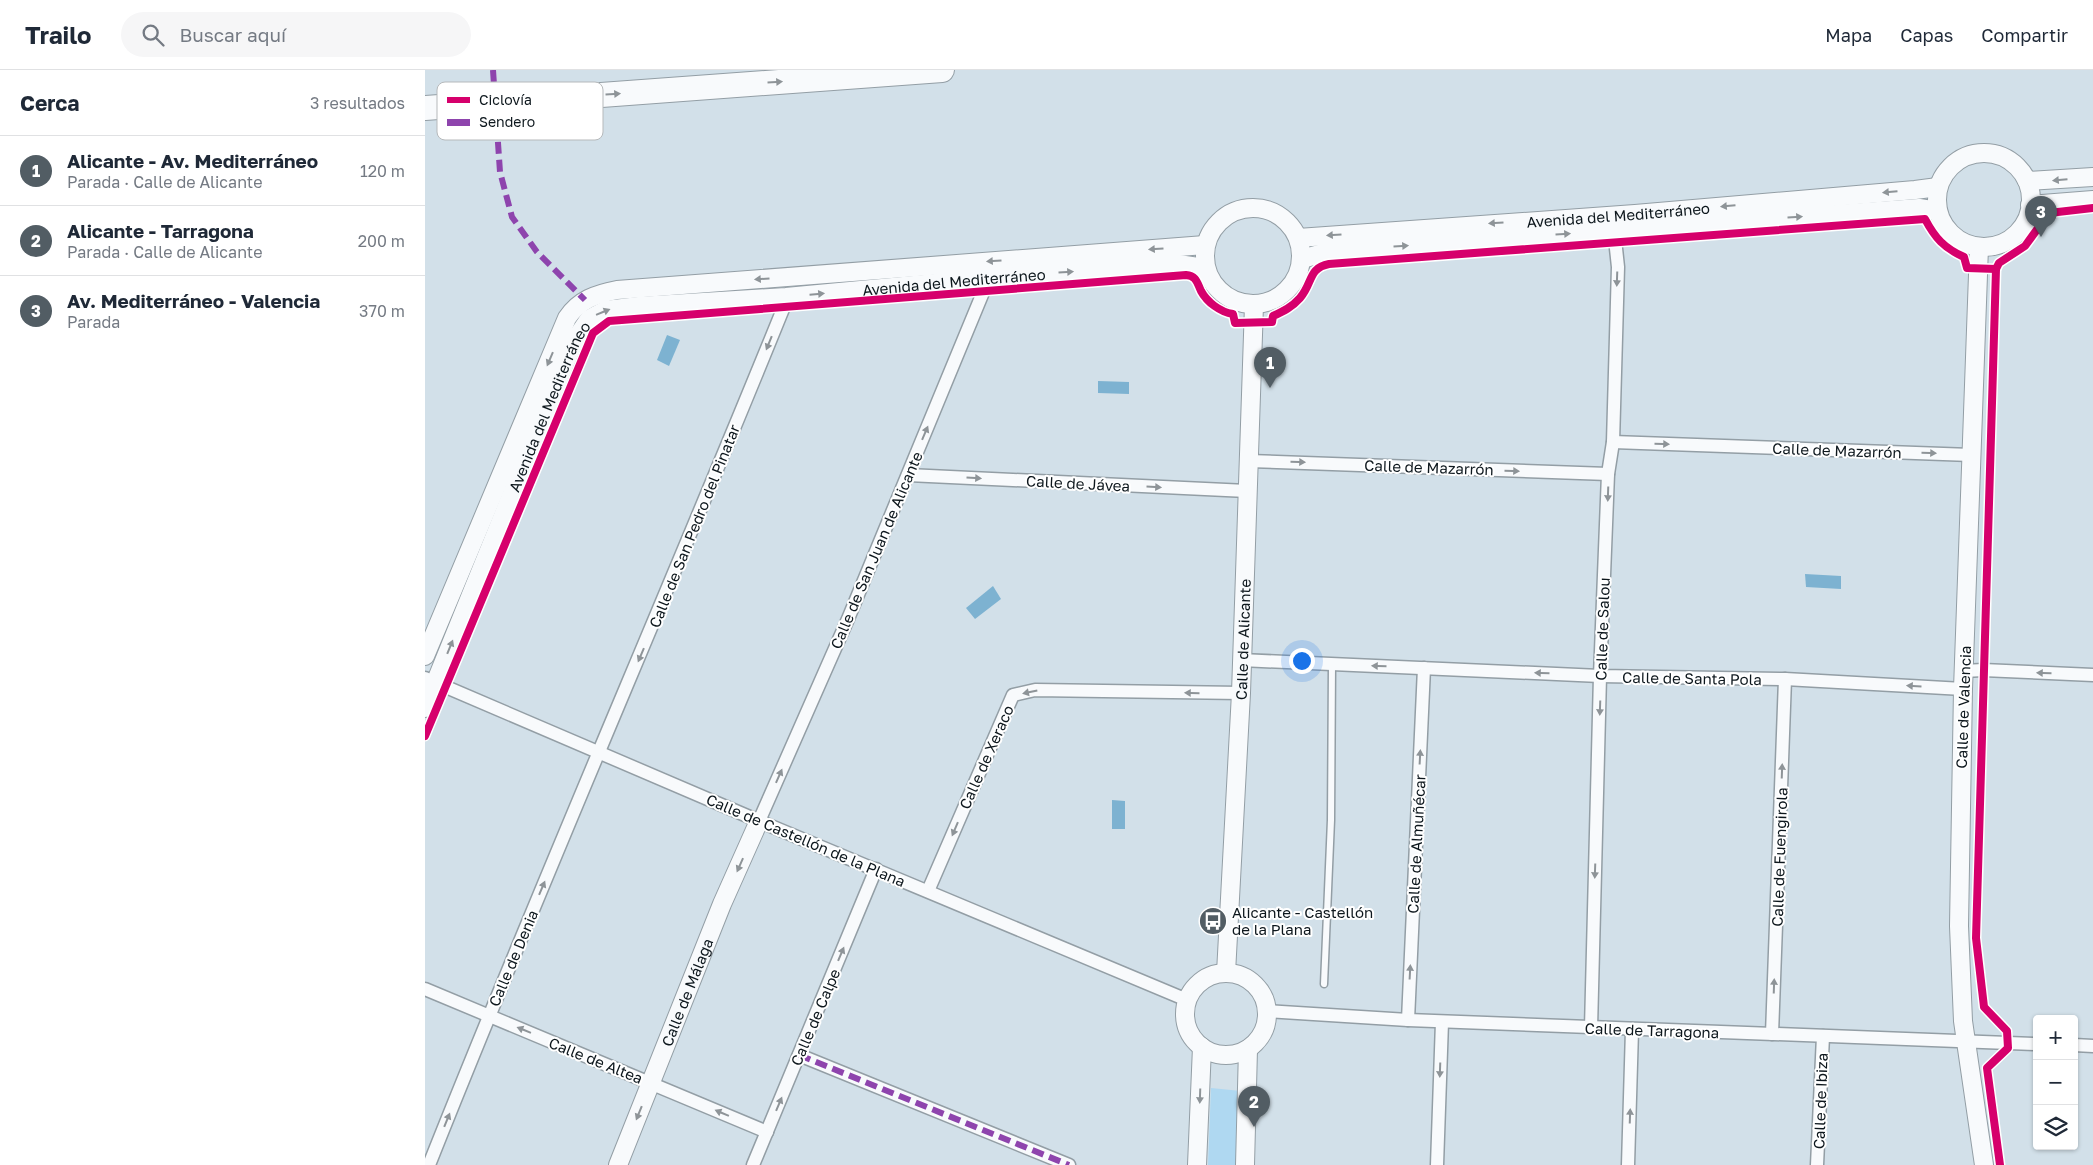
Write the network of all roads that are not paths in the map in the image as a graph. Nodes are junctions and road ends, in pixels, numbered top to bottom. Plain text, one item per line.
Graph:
1 (942, 70) edge
2 (603, 95) edge
3 (2093, 177) edge
4 (2027, 181) junction
5 (1938, 186) junction
6 (2093, 200) edge
7 (2030, 205) junction
8 (1937, 211) junction
9 (1614, 230) junction
10 (1298, 238) junction
11 (1205, 245) junction
12 (1979, 247) junction
13 (1301, 259) junction
14 (1205, 268) junction
15 (989, 278) junction
16 (786, 297) junction
17 (1254, 305) junction
18 (1613, 442) junction
19 (1971, 455) junction
20 (1249, 461) junction
21 (1608, 474) junction
22 (908, 475) junction
23 (1247, 491) junction
24 (425, 656) edge
25 (1241, 660) junction
26 (1332, 665) junction
27 (1424, 668) junction
28 (1964, 671) junction
29 (2093, 675) edge
30 (1600, 676) junction
31 (1785, 679) junction
32 (430, 680) edge
33 (1963, 689) junction
34 (1241, 693) junction
35 (425, 708) edge
36 (599, 753) junction
37 (759, 821) junction
38 (876, 870) junction
39 (928, 891) junction
40 (1227, 973) junction
41 (1324, 984) dead end
42 (425, 989) edge
43 (1187, 1000) junction
44 (1267, 1011) junction
45 (489, 1016) junction
46 (1408, 1020) junction
47 (1442, 1022) junction
48 (1591, 1028) junction
49 (1633, 1030) junction
50 (1772, 1034) junction
51 (1823, 1036) junction
52 (1966, 1042) junction
53 (2033, 1044) edge
54 (2078, 1046) edge
55 (2093, 1046) edge
56 (1202, 1047) junction
57 (1248, 1049) junction
58 (799, 1055) junction
59 (652, 1083) junction
60 (767, 1132) junction
61 (429, 1165) edge
62 (618, 1165) edge
63 (753, 1165) edge
64 (1069, 1165) edge
65 (1197, 1165) edge
66 (1245, 1165) edge
67 (1437, 1165) edge
68 (1628, 1165) edge
69 (1817, 1165) edge
70 (1984, 1165) edge

2 -> 1 highway
3 -> 4 street
4 - 5 street
4 - 7 street
5 - 8 street
5 -> 10 street, Avenida del Mediterráneo
6 - 7 street
7 - 12 street
9 -> 8 street, Avenida del Mediterráneo
8 - 12 street
13 -> 9 street, Avenida del Mediterráneo
9 -> 18 street, Calle de Salou
10 - 11 street
10 - 13 street
11 - 14 street
11 -> 24 street, Avenida del Mediterráneo
12 - 19 street, Calle de Valencia
13 - 17 street
15 -> 14 street, Avenida del Mediterráneo
14 - 17 street
16 -> 15 street, Avenida del Mediterráneo
22 -> 15 street, Calle de San Juan de Alicante
32 -> 16 street, Avenida del Mediterráneo
16 -> 36 street, Calle de San Pedro del Pinatar
17 - 20 street, Calle de Alicante
18 -> 19 street, Calle de Mazarrón
18 - 21 street, Calle de Salou
19 - 28 street, Calle de Valencia
20 -> 21 street, Calle de Mazarrón
20 - 23 street, Calle de Alicante
21 -> 30 street, Calle de Salou
22 -> 23 street, Calle de Jávea
37 -> 22 street, Calle de San Juan de Alicante
23 - 25 street, Calle de Alicante
25 - 26 street, Calle de Santa Pola
25 - 34 street, Calle de Alicante
27 -> 26 street, Calle de Santa Pola
26 - 41 lane
30 -> 27 street, Calle de Santa Pola
46 -> 27 street, Calle de Almuñécar
29 -> 28 street
28 - 33 street, Calle de Valencia
30 - 31 street, Calle de Santa Pola
30 -> 48 street, Calle de Salou
33 -> 31 street, Calle de Santa Pola
50 -> 31 street, Calle de Fuengirola
32 - 35 street, Avenida del Mediterráneo
32 - 36 street, Calle de Castellón de la Plana
33 - 52 street, Calle de Valencia
34 -> 39 street, Calle de Xeraco
34 - 40 street, Calle de Alicante
36 - 37 street, Calle de Castellón de la Plana
45 -> 36 street, Calle de Denia
37 - 38 street, Calle de Castellón de la Plana
37 -> 59 street, Calle de Málaga
38 - 39 street, Calle de Castellón de la Plana
58 -> 38 street, Calle de Calpe
39 - 43 street, Calle de Castellón de la Plana
40 - 43 street
40 - 44 street
42 - 45 street, Calle de Altea
43 - 56 street
44 - 46 street, Calle de Tarragona
44 - 57 street
59 -> 45 street, Calle de Altea
61 -> 45 street, Calle de Denia
46 - 47 street, Calle de Tarragona
47 - 48 street, Calle de Tarragona
47 -> 67 street
48 - 49 street, Calle de Tarragona
49 - 50 street, Calle de Tarragona
68 -> 49 street
50 - 51 street, Calle de Tarragona
51 - 52 street, Calle de Tarragona
51 - 69 street, Calle de Ibiza
52 - 53 street, Calle de Tarragona
52 - 70 street, Calle de Valencia
54 - 55 street
56 - 57 street
56 -> 65 street
57 - 66 street
60 -> 58 street, Calle de Calpe
58 - 64 street
60 -> 59 street, Calle de Altea
59 -> 62 street, Calle de Málaga
60 - 63 street, Calle de Calpe

